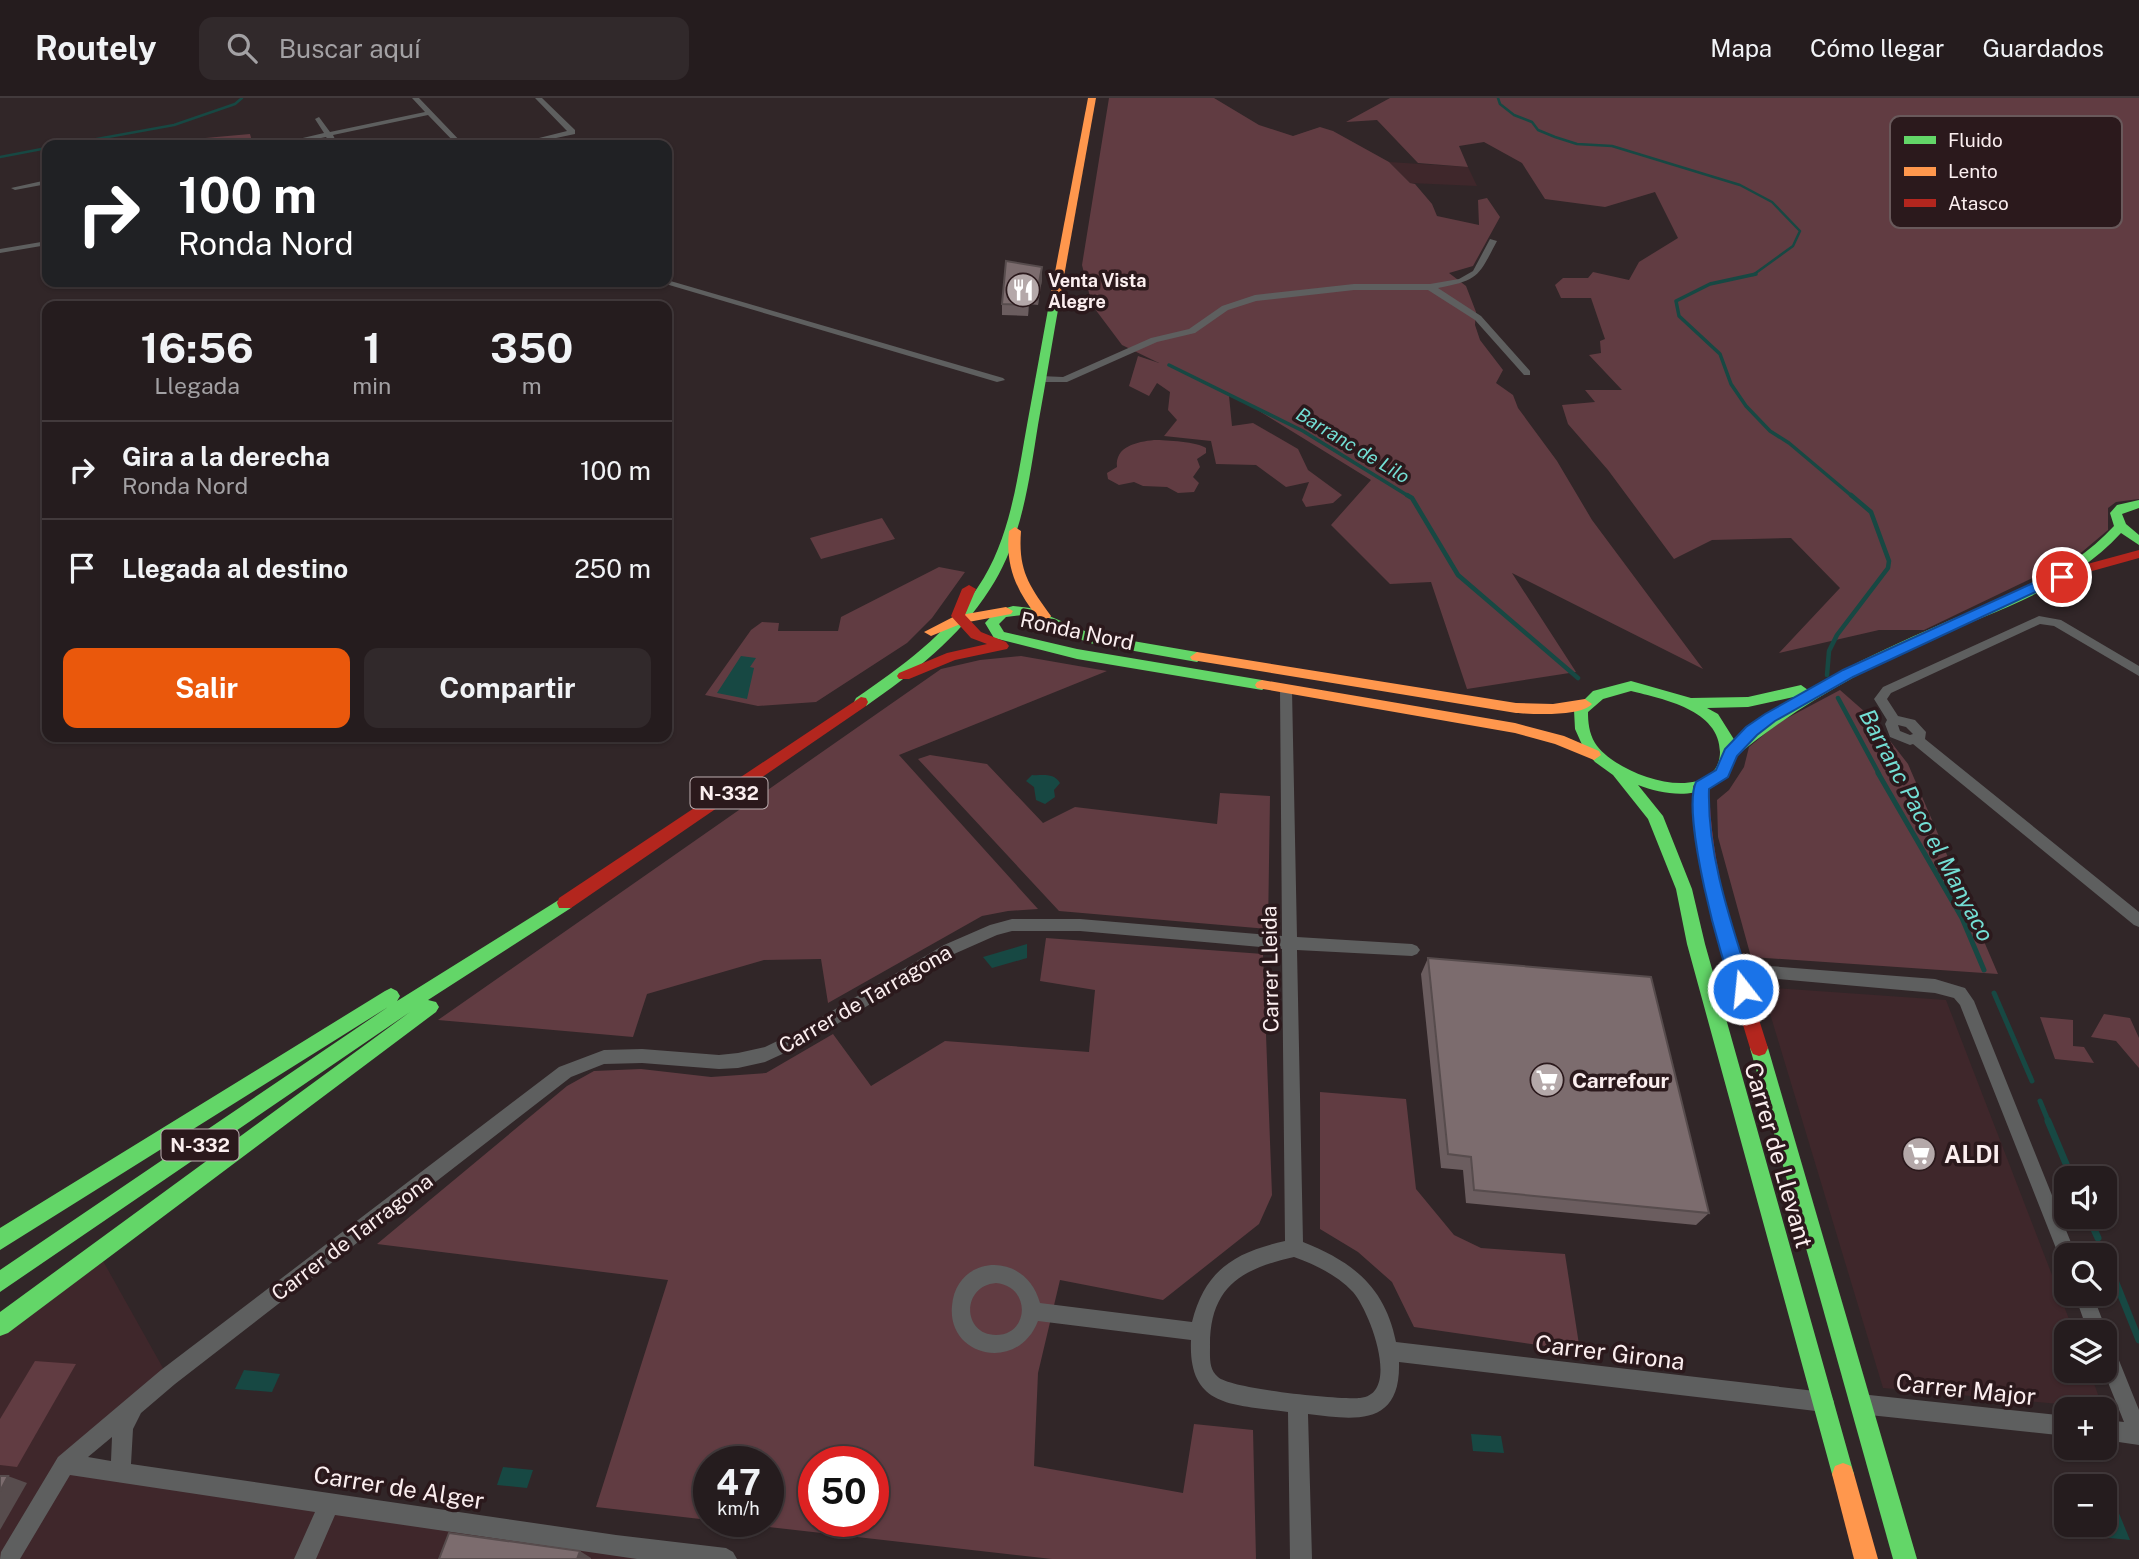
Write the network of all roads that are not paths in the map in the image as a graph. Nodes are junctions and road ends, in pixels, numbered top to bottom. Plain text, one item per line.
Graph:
1 (415, 98) edge
2 (538, 98) edge
3 (1092, 98) edge
4 (430, 113) junction
5 (319, 119) dead end
6 (327, 135) junction
7 (302, 140) edge
8 (331, 140) edge
9 (456, 140) edge
10 (536, 140) edge
11 (42, 183) edge
12 (15, 188) dead end
13 (1493, 241) dead end
14 (42, 244) edge
15 (0, 251) edge
16 (672, 285) edge
17 (1430, 287) junction
18 (1527, 373) dead end
19 (1000, 380) dead end
20 (1039, 386) junction
21 (2139, 504) edge
22 (1017, 514) junction
23 (2120, 527) junction
24 (2139, 541) edge
25 (2139, 554) edge
26 (2037, 586) junction
27 (969, 589) junction
28 (1007, 611) junction
29 (1044, 617) junction
30 (960, 619) junction
31 (931, 632) junction
32 (1002, 646) junction
33 (1043, 646) junction
34 (2139, 672) edge
35 (1848, 673) junction
36 (1286, 690) junction
37 (867, 698) junction
38 (1692, 703) junction
39 (1585, 704) junction
40 (1730, 753) junction
41 (1594, 755) junction
42 (1621, 775) junction
43 (1701, 786) junction
44 (590, 887) junction
45 (556, 896) junction
46 (2139, 920) edge
47 (1290, 944) junction
48 (1412, 950) dead end
49 (1736, 966) junction
50 (401, 1008) junction
51 (0, 1240) edge
52 (2062, 1243) edge
53 (1294, 1248) junction
54 (0, 1282) edge
55 (1031, 1311) dead end
56 (0, 1325) edge
57 (1200, 1332) junction
58 (1390, 1351) junction
59 (2117, 1380) edge
60 (1824, 1402) junction
61 (137, 1403) junction
62 (1298, 1403) junction
63 (1860, 1404) junction
64 (2054, 1425) edge
65 (2117, 1431) edge
66 (2139, 1434) edge
67 (65, 1464) junction
68 (120, 1472) junction
69 (330, 1503) junction
70 (614, 1553) edge
71 (8, 1559) edge
72 (305, 1559) edge
73 (726, 1559) edge
74 (1301, 1559) edge
75 (1866, 1559) edge
76 (1905, 1559) edge

1 - 4 street
2 - 10 street
3 - 20 main road, N-332
4 - 6 street
4 - 9 street
5 - 6 street
6 - 7 street
6 - 8 street
11 - 12 street
13 - 17 street
14 - 15 street
16 - 19 street
17 - 18 street
17 - 20 street
20 - 22 main road, N-332
20 - 27 main road, N-332
21 - 23 main road, Ronda Nord
22 - 29 main road
22 - 30 main road, N-332
23 - 24 main road
23 - 26 main road, Ronda Nord
25 - 26 main road, Ronda Nord
26 - 35 main road, Ronda Nord
27 - 30 main road
27 - 31 main road, N-332
28 - 29 main road, Ronda Nord
28 - 30 main road
28 - 33 main road, Ronda Nord
29 - 39 main road, Ronda Nord
30 - 31 main road
30 - 32 main road
30 - 37 main road, N-332
31 - 45 main road, N-332
32 - 33 main road
32 - 37 main road
33 - 36 main road, Ronda Nord
34 - 46 street
35 - 38 main road, Ronda Nord
35 - 40 main road, Ronda Nord
36 - 41 main road, Ronda Nord
36 - 47 street, Carrer Lleida
37 - 44 main road, N-332
38 - 39 main road, Ronda Nord
38 - 40 main road, Ronda Nord
39 - 41 main road, Ronda Nord
40 - 43 main road, Ronda Nord
41 - 42 main road, Ronda Nord
42 - 43 main road, Ronda Nord
42 - 60 main road, Carrer de Llevant
43 - 49 main road, Carrer de Llevant
44 - 50 main road, N-332
44 - 56 main road
45 - 50 main road, N-332
45 - 51 main road
47 - 48 street, Carrer de Tarragona
47 - 53 street, Carrer Lleida
47 - 61 street, Carrer de Tarragona
49 - 52 street
49 - 63 main road, Carrer de Llevant
50 - 54 main road, N-332
53 - 57 street
53 - 58 street
55 - 57 street
57 - 62 street
58 - 60 street, Carrer Girona
58 - 62 street
59 - 66 street
60 - 75 main road, Carrer de Llevant
61 - 67 street, Carrer de Tarragona
61 - 68 street, Carrer de Tarragona
62 - 74 street
63 - 64 street, Carrer Major
63 - 76 main road, Carrer de Llevant
65 - 66 street
67 - 68 street, Carrer de Alger
67 - 71 street, Carrer de Tarragona
68 - 69 street, Carrer de Alger
69 - 70 street, Carrer de Alger
69 - 72 street
70 - 73 street, Carrer de Alger

